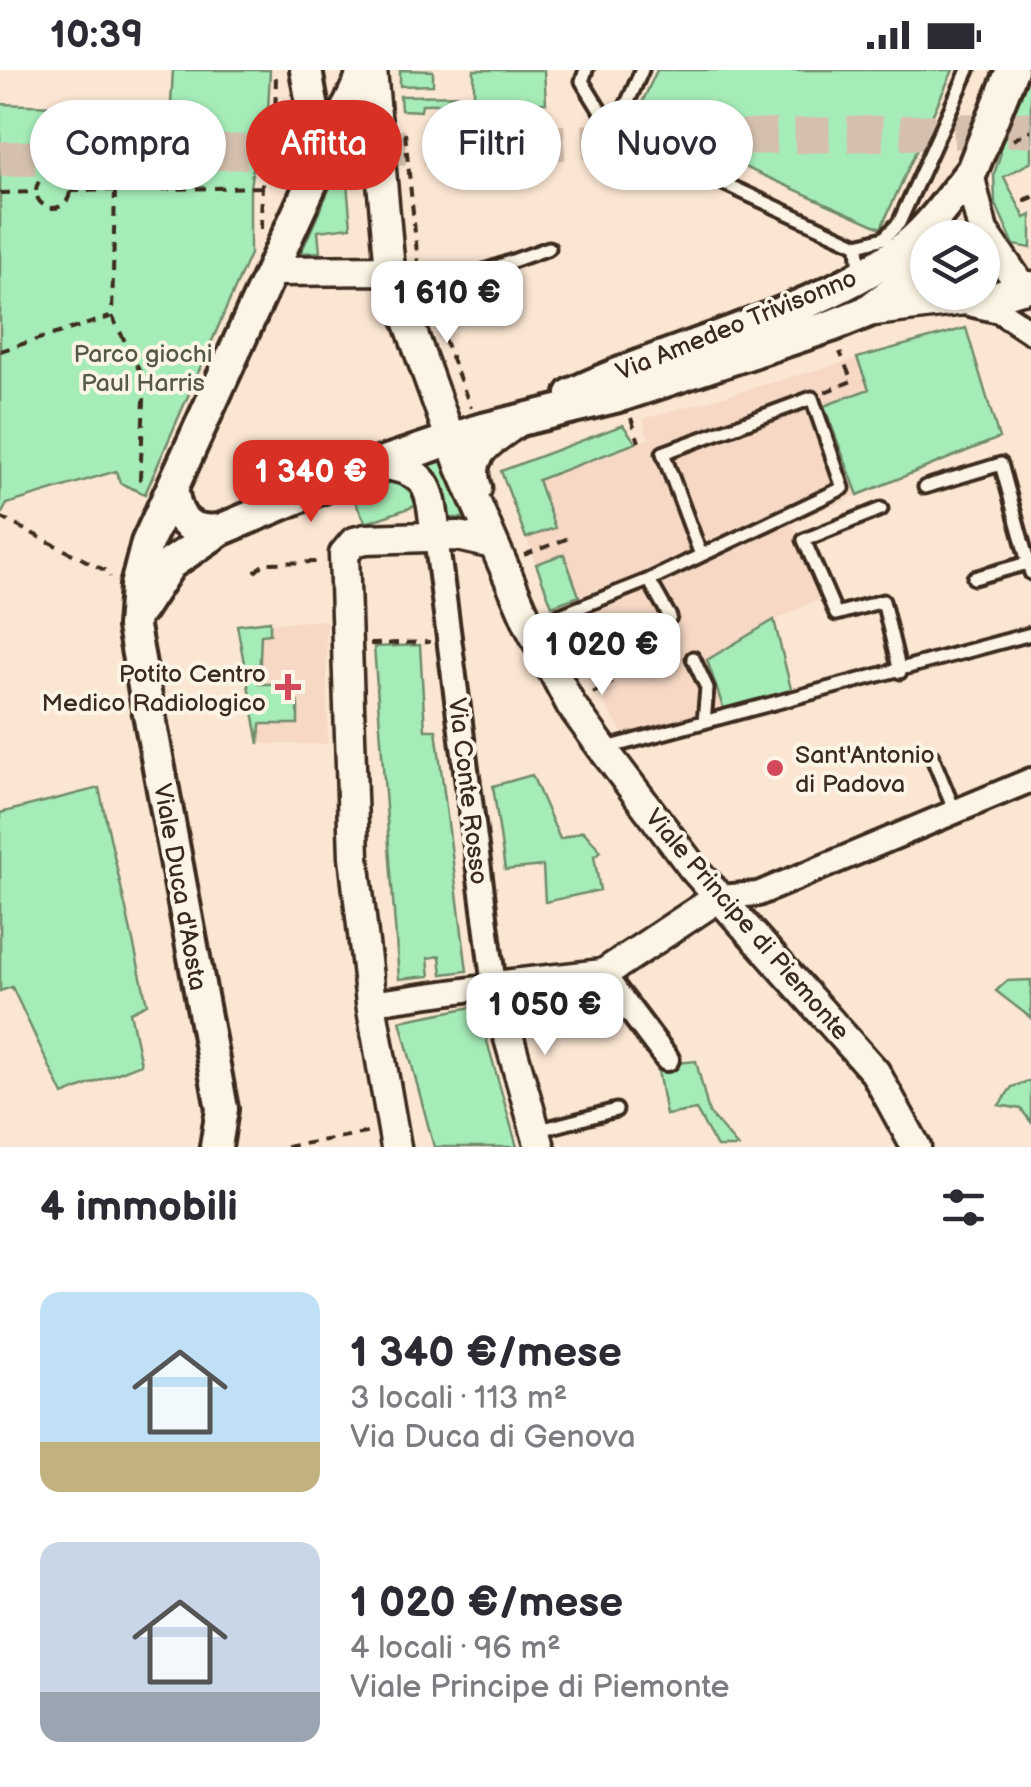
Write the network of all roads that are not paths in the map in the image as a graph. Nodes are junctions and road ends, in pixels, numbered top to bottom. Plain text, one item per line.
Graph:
1 (306, 70) edge
2 (364, 70) edge
3 (372, 70) edge
4 (586, 70) edge
5 (642, 70) edge
6 (968, 70) edge
7 (1012, 70) edge
8 (311, 100) edge
9 (350, 100) edge
10 (594, 100) edge
11 (629, 100) edge
12 (969, 174) junction
13 (309, 190) edge
14 (724, 190) edge
15 (951, 220) edge
16 (549, 248) dead end
17 (859, 260) junction
18 (390, 270) junction
19 (275, 271) junction
20 (910, 279) edge
21 (1028, 294) edge
22 (409, 298) junction
23 (1000, 298) edge
24 (910, 308) edge
25 (992, 310) edge
26 (866, 312) junction
27 (1031, 332) edge
28 (524, 417) junction
29 (451, 440) junction
30 (378, 464) junction
31 (925, 487) dead end
32 (173, 493) junction
33 (477, 504) junction
34 (881, 509) dead end
35 (220, 530) junction
36 (436, 536) junction
37 (493, 544) junction
38 (701, 554) junction
39 (1030, 568) edge
40 (974, 578) dead end
41 (650, 580) junction
42 (670, 617) dead end
43 (133, 626) junction
44 (530, 627) junction
45 (1031, 634) edge
46 (693, 658) dead end
47 (900, 672) junction
48 (704, 722) junction
49 (603, 749) junction
50 (932, 756) dead end
51 (1031, 780) edge
52 (955, 812) junction
53 (719, 897) junction
54 (603, 974) junction
55 (494, 986) junction
56 (370, 1003) junction
57 (666, 1059) dead end
58 (616, 1110) dead end
59 (393, 1138) edge
60 (538, 1139) edge
61 (216, 1147) edge
62 (916, 1147) edge

1 - 8 main road
2 - 9 street
3 - 18 street, Viale Principe di Piemonte
4 - 10 lane
5 - 11 lane
6 - 17 lane
7 - 12 main road
12 - 15 main road
12 - 17 main road, Via Amedeo Trivisonno
12 - 21 street
13 - 19 main road, Viale Duca d'Aosta
14 - 17 lane
16 - 22 lane
17 - 28 main road, Via Amedeo Trivisonno
18 - 19 street
18 - 22 street, Viale Principe di Piemonte
19 - 32 main road, Viale Duca d'Aosta
20 - 26 main road, Via Amedeo Trivisonno
21 - 23 street, Via Amedeo Trivisonno
22 - 29 street, Viale Principe di Piemonte
24 - 26 street, Via Amedeo Trivisonno
25 - 27 street
26 - 28 main road, Via Amedeo Trivisonno
28 - 29 main road, Via Amedeo Trivisonno
28 - 33 street, Via Amedeo Trivisonno
29 - 30 main road, Via Amedeo Trivisonno
29 - 33 street, Viale Principe di Piemonte
30 - 35 main road, Via Amedeo Trivisonno
30 - 36 street, Via Conte Rosso
31 - 39 lane
32 - 35 main road
32 - 43 main road, Viale Duca d'Aosta
33 - 37 street, Viale Principe di Piemonte
34 - 47 lane
35 - 43 main road
36 - 37 street
36 - 55 street, Via Conte Rosso
36 - 56 street
37 - 44 street, Viale Principe di Piemonte
38 - 38 lane
38 - 41 lane
39 - 40 lane
41 - 42 lane
41 - 44 lane
43 - 61 main road, Viale Duca d'Aosta
44 - 49 street, Viale Principe di Piemonte
45 - 47 lane
46 - 48 lane
47 - 48 lane
48 - 49 lane
49 - 53 street, Viale Principe di Piemonte
50 - 52 lane
51 - 52 street
52 - 53 street
53 - 54 street
53 - 62 street, Viale Principe di Piemonte
54 - 55 street
54 - 57 street
55 - 56 street
55 - 60 street, Via Conte Rosso
56 - 59 street
58 - 60 lane

